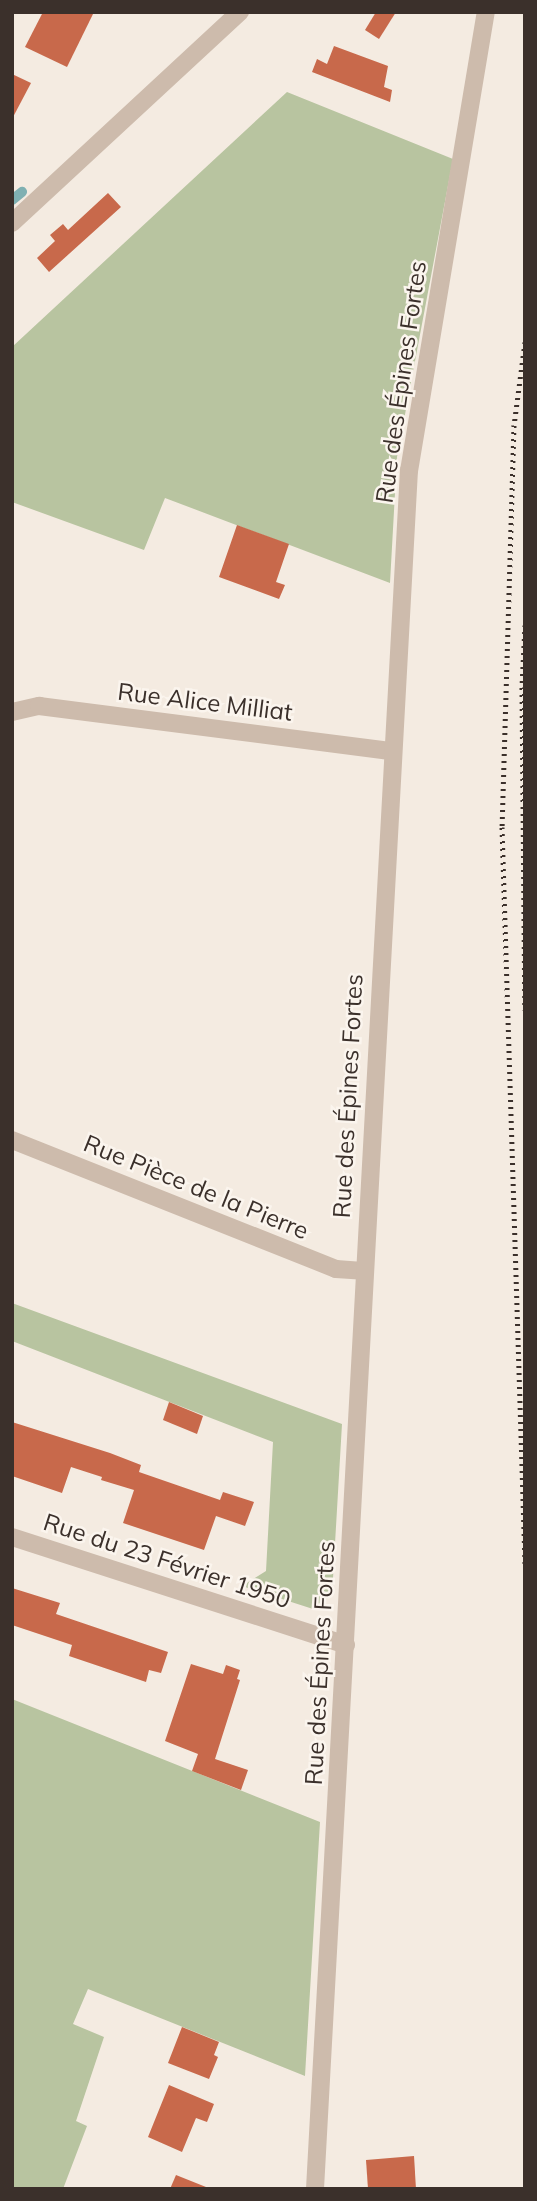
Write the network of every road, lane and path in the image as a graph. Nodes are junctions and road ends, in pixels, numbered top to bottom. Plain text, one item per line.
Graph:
1 (240, 12) edge
2 (486, 12) edge
3 (12, 223) edge
4 (12, 712) edge
5 (392, 751) junction
6 (12, 1140) edge
7 (363, 1272) junction
8 (12, 1537) edge
9 (346, 1645) junction
10 (315, 2189) edge

1 - 3 street
2 - 5 street, Rue des Épines Fortes
4 - 5 street, Rue Alice Milliat
5 - 7 street, Rue des Épines Fortes
6 - 7 street, Rue Pièce de la Pierre
7 - 9 street, Rue des Épines Fortes
8 - 9 street, Rue du 23 Février 1950
9 - 10 street, Rue des Épines Fortes

